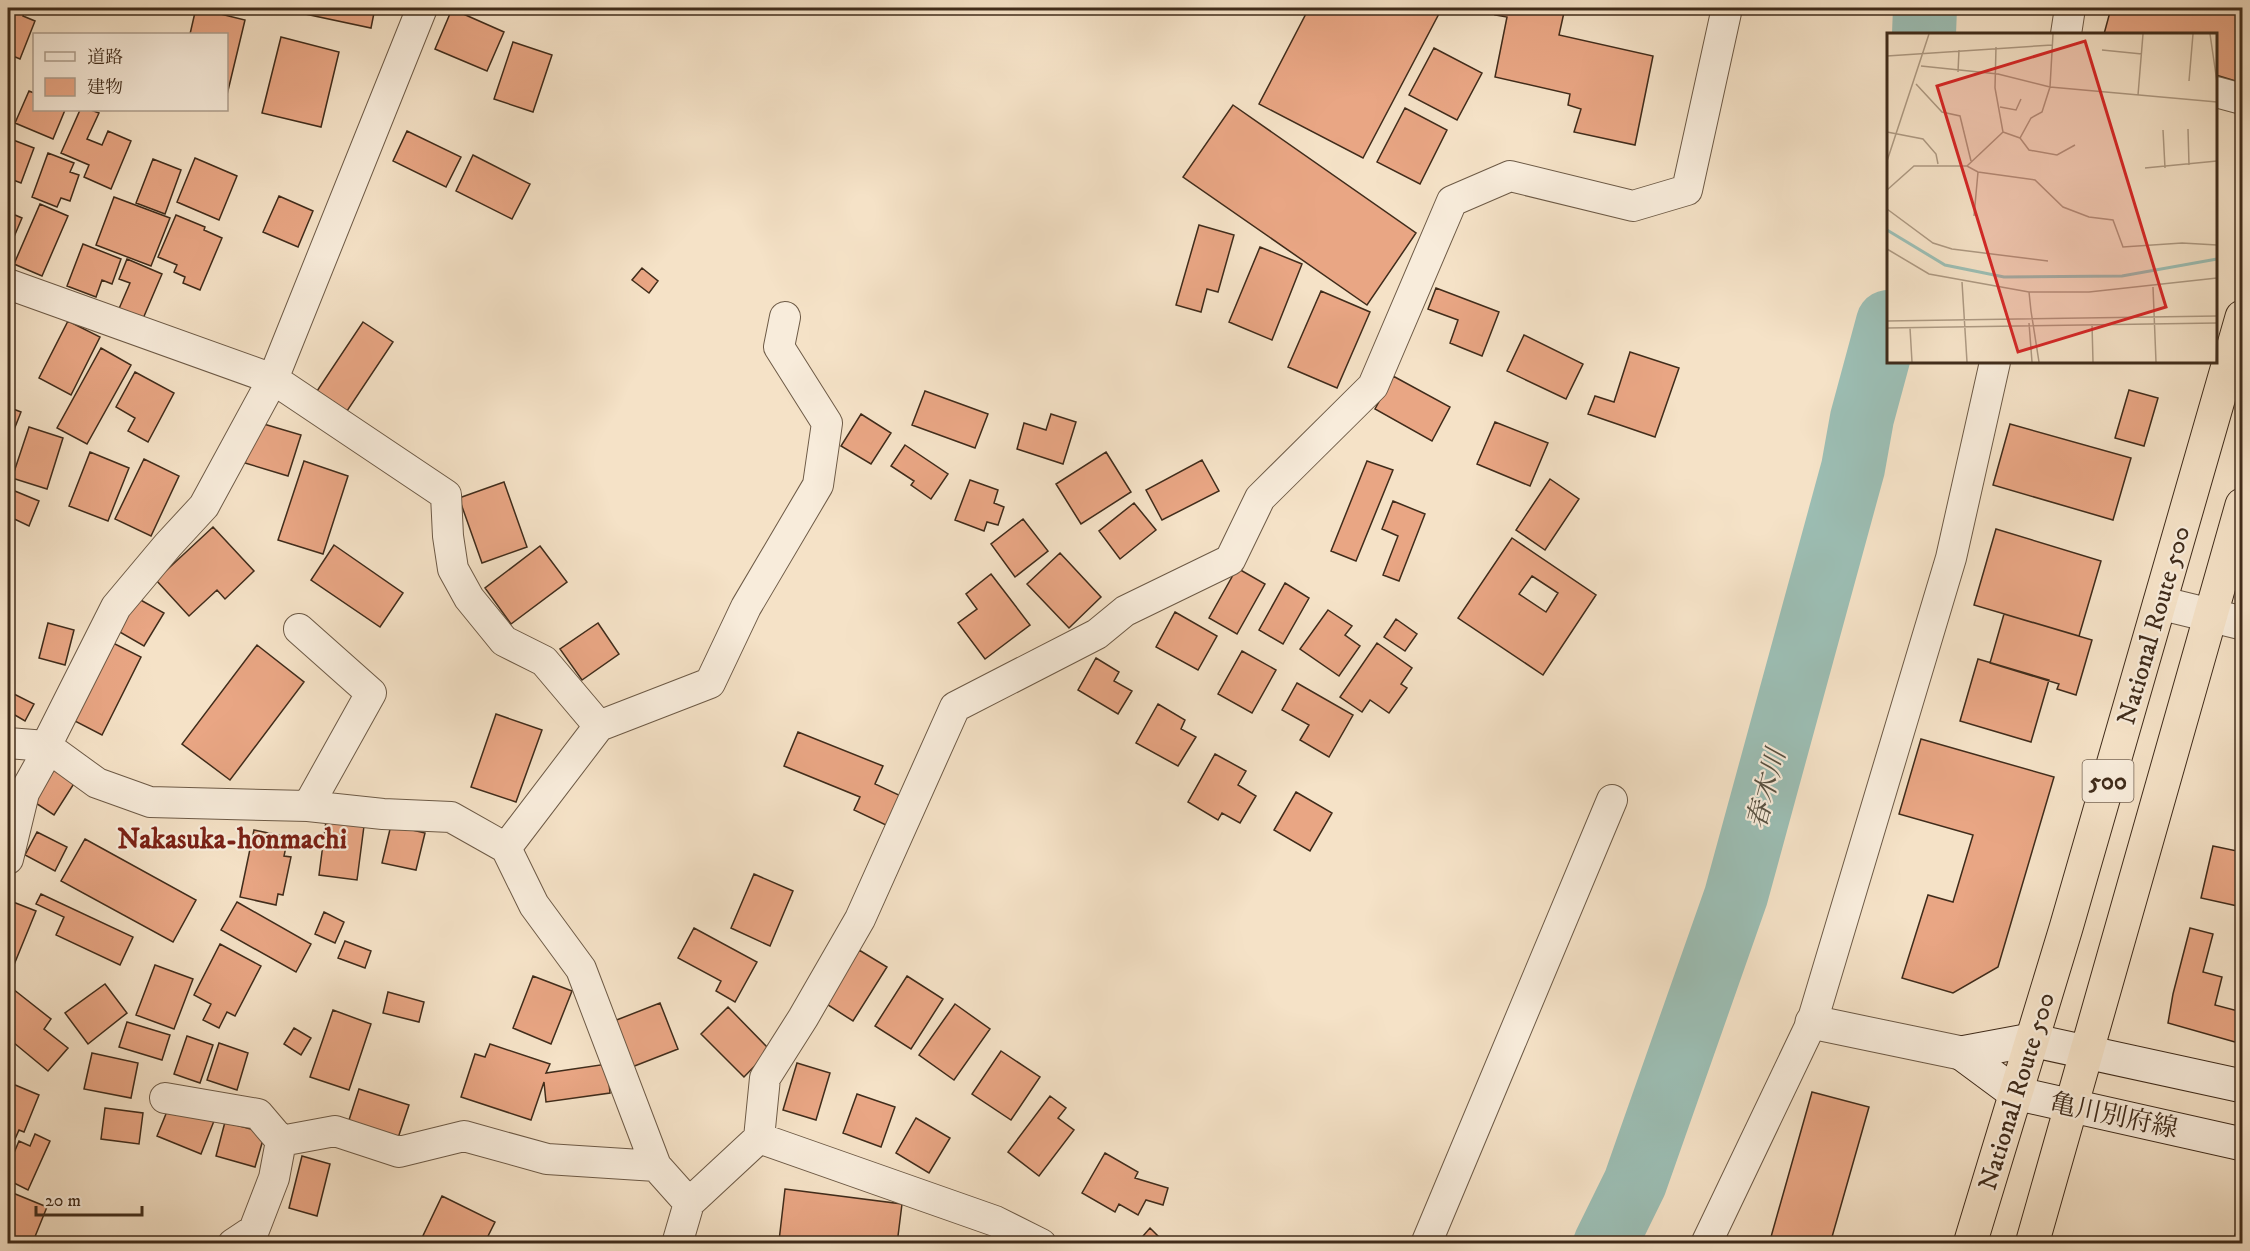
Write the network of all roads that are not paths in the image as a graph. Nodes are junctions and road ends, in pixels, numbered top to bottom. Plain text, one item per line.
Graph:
1 (422, 8) edge
2 (1727, 8) edge
3 (2070, 8) edge
4 (2066, 33) edge
5 (2217, 92) edge
6 (2242, 99) edge
7 (8, 284) edge
8 (2242, 317) edge
9 (785, 318) dead end
10 (1995, 363) edge
11 (273, 379) junction
12 (2242, 505) edge
13 (2160, 603) junction
14 (2211, 615) junction
15 (2242, 623) edge
16 (299, 628) dead end
17 (599, 726) junction
18 (8, 743) edge
19 (46, 746) junction
20 (1612, 800) dead end
21 (308, 806) junction
22 (506, 848) junction
23 (8, 859) edge
24 (1812, 1022) junction
25 (2031, 1040) junction
26 (2086, 1052) junction
27 (1961, 1053) junction
28 (2242, 1086) edge
29 (2015, 1093) junction
30 (165, 1098) dead end
31 (2071, 1106) junction
32 (759, 1138) junction
33 (281, 1141) junction
34 (2242, 1144) edge
35 (656, 1166) junction
36 (689, 1203) junction
37 (233, 1244) edge
38 (677, 1244) edge
39 (1041, 1244) edge
40 (1426, 1244) edge
41 (1706, 1244) edge
42 (1970, 1244) edge
43 (2032, 1244) edge

1 - 11 street
2 - 32 street
3 - 4 street
5 - 6 street
7 - 11 street
8 - 13 highway, National Route 500 / 500
9 - 17 street
10 - 24 street
11 - 17 street
11 - 19 street
12 - 14 highway, National Route 500 / 500
13 - 14 main road
13 - 25 highway, National Route 500 / 500
14 - 15 main road
14 - 26 highway, National Route 500 / 500
16 - 21 street
17 - 22 street
18 - 19 street
19 - 21 street
19 - 23 street
20 - 40 street
21 - 22 street
22 - 35 street
24 - 27 main road
24 - 41 street
25 - 26 main road
25 - 27 main road
25 - 29 highway, National Route 500 / 500
26 - 28 main road
26 - 31 highway, National Route 500 / 500
27 - 29 main road, 亀川別府線
29 - 31 main road, 亀川別府線
29 - 42 highway, National Route 500 / 500
30 - 33 street
31 - 34 main road, 亀川別府線
31 - 43 highway, National Route 500 / 500
32 - 36 street
32 - 39 street
33 - 35 street
33 - 37 street
35 - 36 street
36 - 38 street

